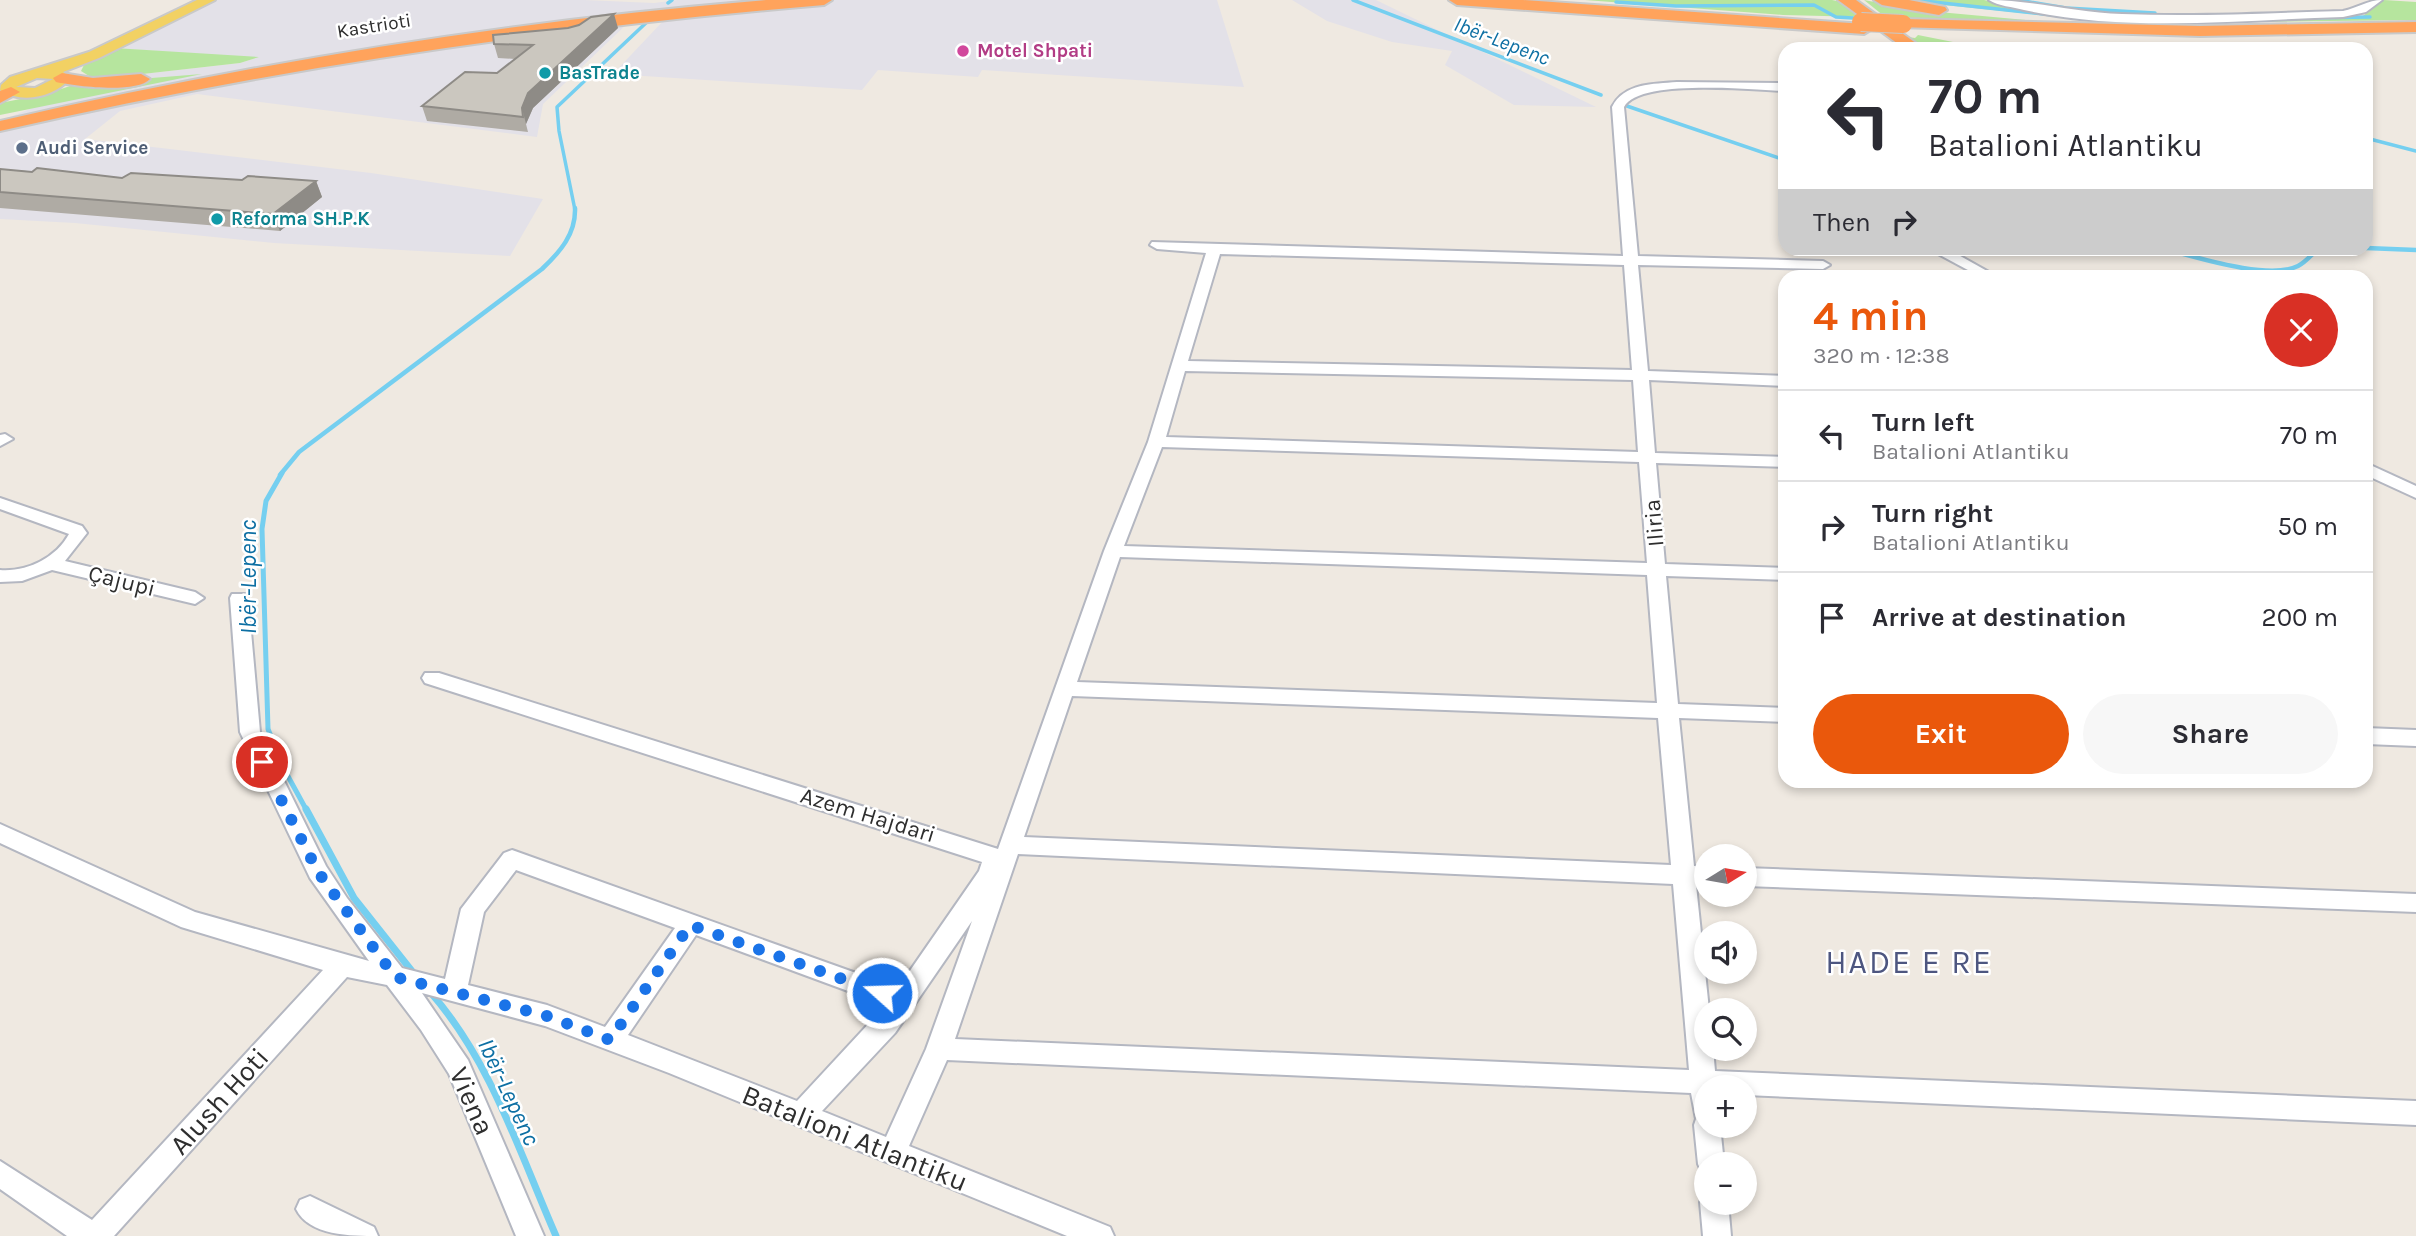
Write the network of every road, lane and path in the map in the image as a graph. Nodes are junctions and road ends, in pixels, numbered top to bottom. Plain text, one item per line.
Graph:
1 (208, 0) edge
2 (759, 0) edge
3 (824, 0) edge
4 (1457, 0) edge
5 (1526, 0) edge
6 (1846, 0) edge
7 (1859, 0) edge
8 (1882, 0) edge
9 (1994, 0) edge
10 (2377, 0) edge
11 (1866, 22) junction
12 (2416, 27) edge
13 (1905, 28) junction
14 (2200, 31) junction
15 (1934, 32) junction
16 (2416, 34) edge
17 (2140, 38) junction
18 (1903, 42) edge
19 (1980, 42) dead end
20 (2075, 42) edge
21 (331, 54) junction
22 (55, 75) junction
23 (1778, 87) edge
24 (6, 88) edge
25 (120, 99) junction
26 (0, 119) edge
27 (0, 125) edge
28 (0, 131) edge
29 (1157, 245) dead end
30 (1214, 250) junction
31 (1950, 256) edge
32 (1631, 261) junction
33 (1823, 265) dead end
34 (1977, 270) edge
35 (1179, 366) junction
36 (1640, 375) junction
37 (1778, 381) edge
38 (1156, 442) junction
39 (1648, 457) junction
40 (1778, 462) edge
41 (2373, 472) edge
42 (2416, 493) edge
43 (0, 503) edge
44 (1113, 551) junction
45 (48, 563) junction
46 (1657, 568) junction
47 (73, 569) junction
48 (1778, 574) edge
49 (32, 575) junction
50 (0, 576) edge
51 (195, 598) dead end
52 (239, 598) dead end
53 (432, 678) dead end
54 (1066, 689) junction
55 (1668, 710) junction
56 (1778, 715) edge
57 (2373, 736) edge
58 (2416, 738) edge
59 (0, 832) edge
60 (1010, 845) junction
61 (1694, 869) edge
62 (1694, 875) edge
63 (1757, 877) edge
64 (2416, 904) edge
65 (1696, 907) edge
66 (690, 925) junction
67 (342, 966) junction
68 (401, 978) junction
69 (454, 992) junction
70 (904, 1001) junction
71 (610, 1040) junction
72 (939, 1048) junction
73 (1703, 1075) edge
74 (1694, 1080) edge
75 (1757, 1082) edge
76 (2416, 1112) edge
77 (800, 1116) junction
78 (892, 1154) junction
79 (0, 1174) edge
80 (310, 1209) dead end
81 (1715, 1215) edge
82 (91, 1236) edge
83 (96, 1236) edge
84 (363, 1236) edge
85 (530, 1236) edge
86 (1100, 1236) edge
87 (1717, 1236) edge

1 - 22 main road
2 - 21 highway, Kastrioti
3 - 25 highway, Kastrioti
4 - 11 highway
5 - 11 highway
6 - 11 highway
7 - 11 highway
8 - 14 highway
9 - 10 street
11 - 13 highway
11 - 18 highway
12 - 14 highway
13 - 14 highway
13 - 15 highway
15 - 17 highway
15 - 19 highway
16 - 17 highway
17 - 20 highway
21 - 22 highway
21 - 26 highway, Kastrioti
22 - 24 main road
23 - 32 street, Iliria
25 - 27 highway
25 - 28 highway
29 - 30 street
30 - 32 street
30 - 35 street
31 - 34 street
32 - 33 street
32 - 36 street, Iliria
35 - 36 street
35 - 38 street
36 - 37 street
36 - 39 street, Iliria
38 - 39 street
38 - 44 street
39 - 40 street
39 - 46 street, Iliria
41 - 42 street
43 - 45 street, Çajupi
44 - 46 street
44 - 54 street
45 - 47 street, Çajupi
45 - 49 street, Çajupi
46 - 48 street
46 - 55 street, Iliria
47 - 49 street
47 - 51 street, Çajupi
49 - 50 street
52 - 68 street
53 - 70 street, Azem Hajdari
54 - 55 street
54 - 60 street
55 - 56 street
55 - 61 street, Iliria
57 - 58 street
59 - 67 street, Batalioni Atlantiku
60 - 62 street
60 - 72 street
63 - 64 street
65 - 73 street, Iliria
66 - 69 street
66 - 70 street
66 - 71 street
67 - 68 street, Batalioni Atlantiku
67 - 83 street, Alush Hoti
68 - 69 street, Batalioni Atlantiku
68 - 85 street, Viena
69 - 71 street, Batalioni Atlantiku
70 - 77 street, Azem Hajdari
71 - 77 street, Batalioni Atlantiku
72 - 74 street
72 - 78 street
75 - 76 street
77 - 78 street, Batalioni Atlantiku
78 - 86 street, Batalioni Atlantiku
79 - 82 street
80 - 84 street
81 - 87 street

